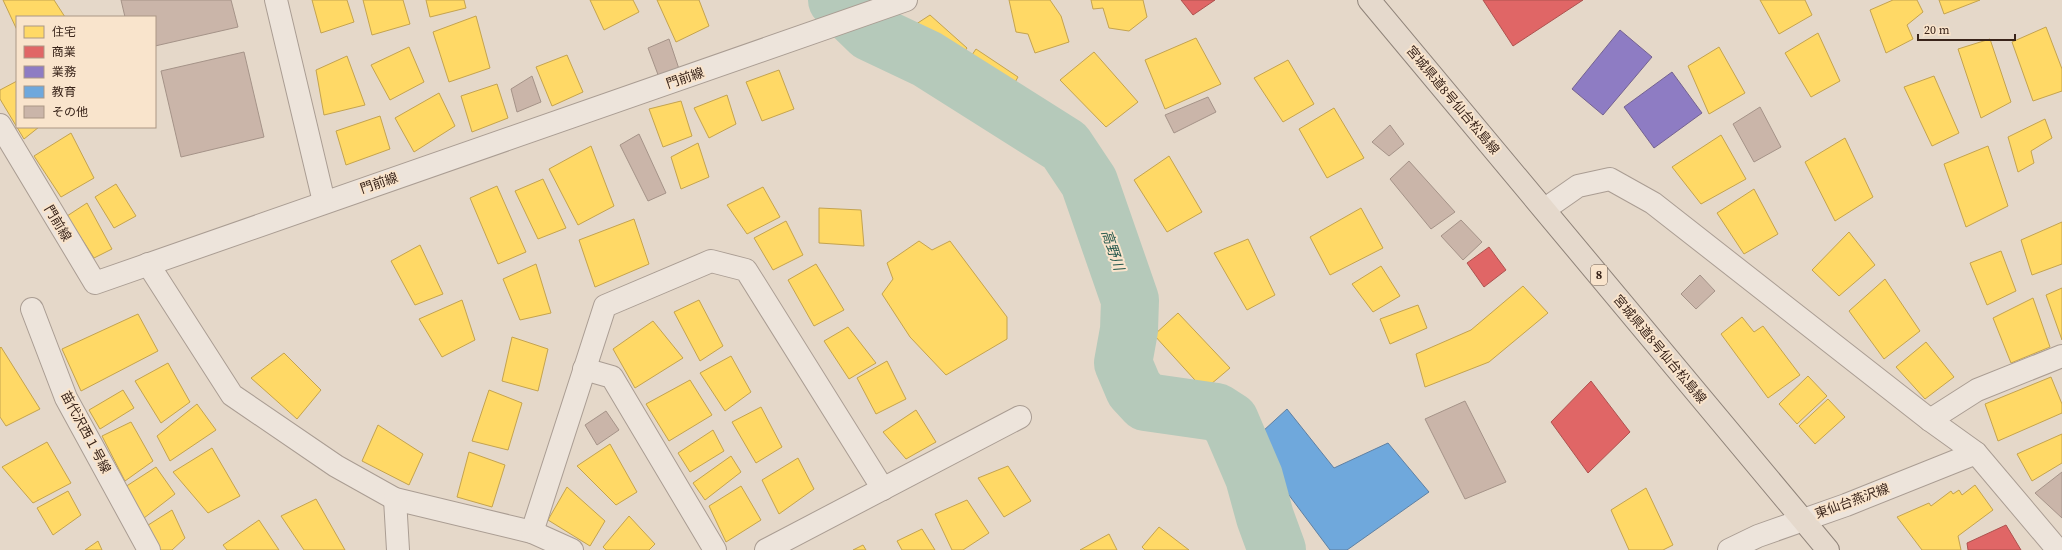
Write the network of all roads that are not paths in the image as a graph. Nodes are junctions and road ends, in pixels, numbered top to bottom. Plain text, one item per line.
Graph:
1 (276, 0) edge
2 (906, 0) edge
3 (1369, 0) edge
4 (0, 125) edge
5 (324, 202) junction
6 (1544, 209) junction
7 (148, 264) junction
8 (32, 309) dead end
9 (2062, 356) edge
10 (584, 369) junction
11 (1020, 417) dead end
12 (1930, 420) junction
13 (1976, 453) junction
14 (883, 489) junction
15 (395, 499) junction
16 (1803, 519) junction
17 (532, 532) junction
18 (149, 550) edge
19 (398, 550) edge
20 (572, 550) edge
21 (715, 550) edge
22 (766, 550) edge
23 (1731, 550) edge
24 (1828, 550) edge
25 (2058, 550) edge

1 - 5 street
2 - 5 street, 門前線
3 - 6 main road, 宮城県道8号仙台松島線 / 8
4 - 7 street, 門前線
5 - 7 street, 門前線
6 - 12 street
6 - 16 main road, 宮城県道8号仙台松島線 / 8
7 - 15 street
8 - 18 street, 苗代沢西１号線
9 - 12 street
10 - 14 street
10 - 17 street
10 - 21 street
11 - 14 street
12 - 13 street
13 - 16 street, 東仙台燕沢線
13 - 25 street
14 - 22 street
15 - 17 street
15 - 19 street
16 - 23 street, 東仙台燕沢線
16 - 24 main road, 宮城県道8号仙台松島線 / 8
17 - 20 street

